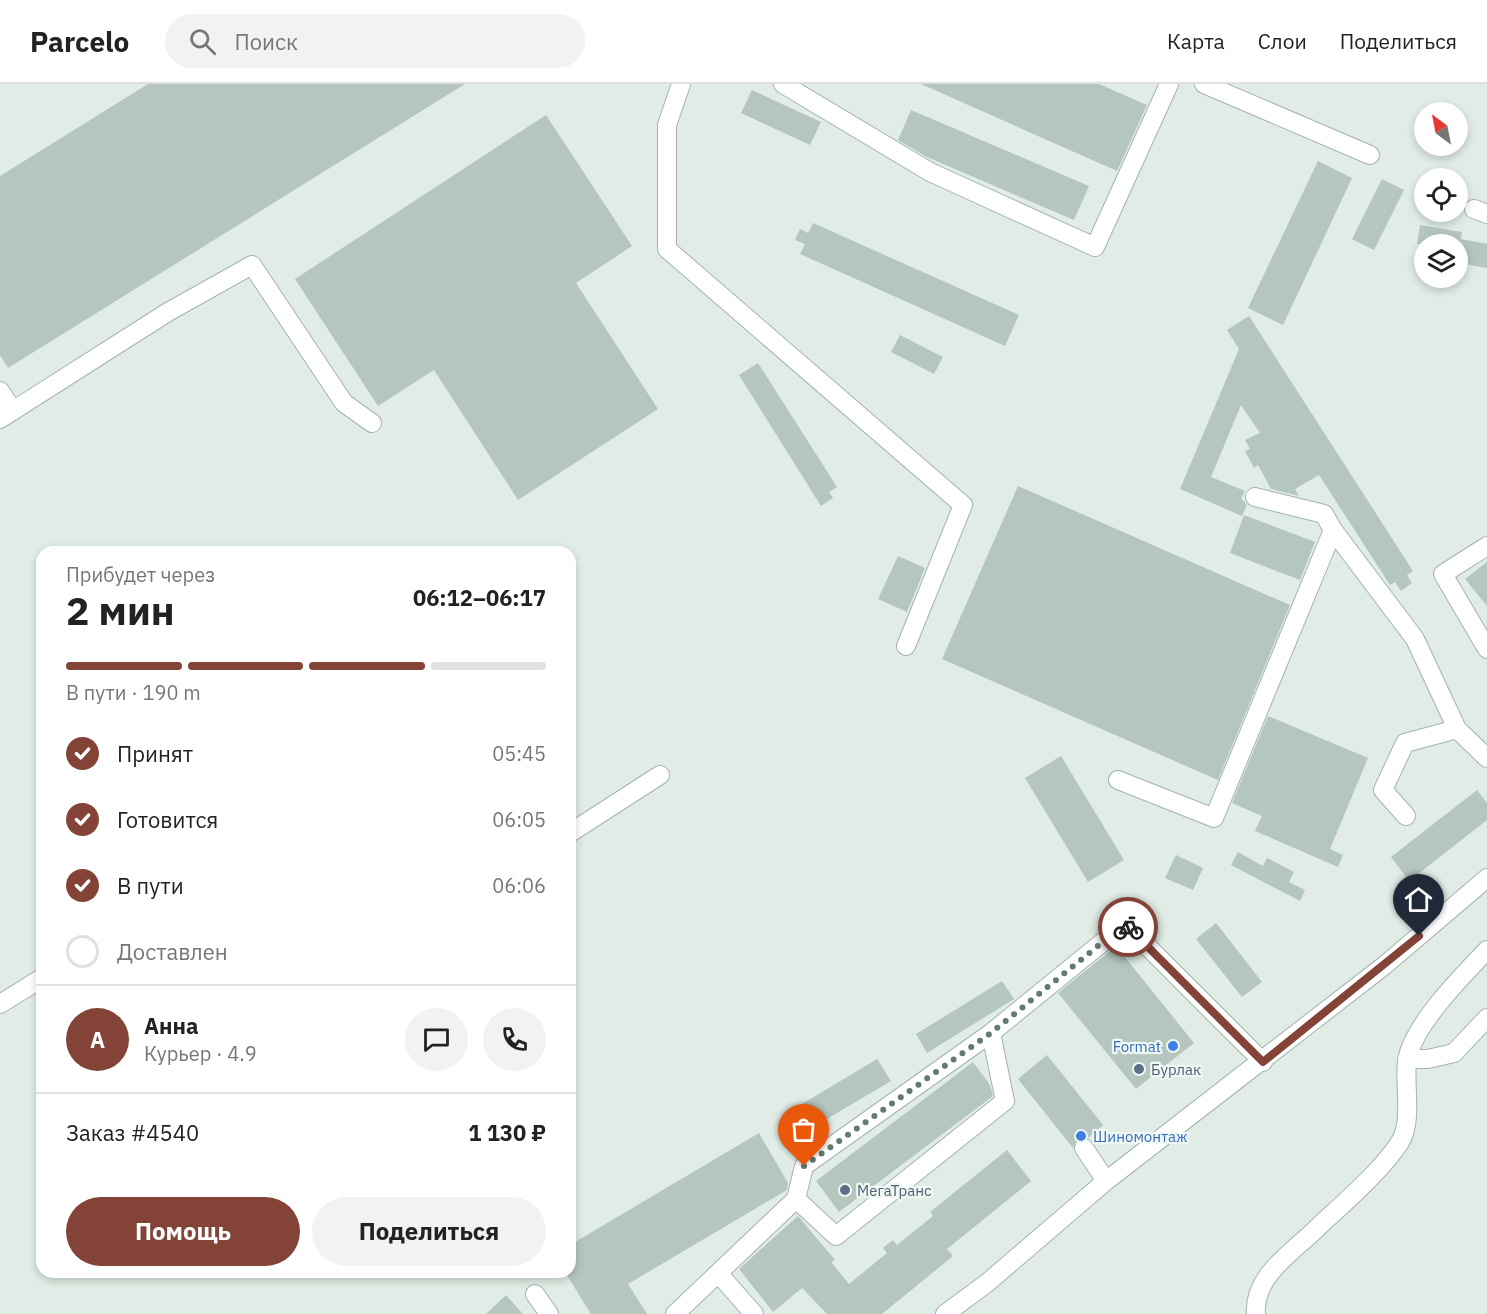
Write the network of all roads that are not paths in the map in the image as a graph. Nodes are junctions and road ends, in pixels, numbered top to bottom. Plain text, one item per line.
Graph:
1 (681, 84) edge
2 (783, 84) edge
3 (1169, 84) edge
4 (1204, 84) edge
5 (1370, 155) dead end
6 (0, 391) edge
7 (6, 415) edge
8 (372, 423) dead end
9 (1256, 497) dead end
10 (1333, 530) junction
11 (1487, 546) edge
12 (906, 646) dead end
13 (1487, 649) edge
14 (1457, 729) junction
15 (1487, 758) edge
16 (660, 776) dead end
17 (1118, 780) dead end
18 (1406, 816) dead end
19 (576, 829) edge
20 (1487, 878) edge
21 (1487, 950) edge
22 (36, 982) edge
23 (0, 1004) edge
24 (1487, 1018) edge
25 (991, 1033) junction
26 (1407, 1059) junction
27 (1263, 1062) junction
28 (1084, 1148) dead end
29 (1106, 1181) junction
30 (796, 1199) junction
31 (718, 1273) junction
32 (535, 1294) dead end
33 (549, 1314) edge
34 (675, 1314) edge
35 (754, 1314) edge
36 (945, 1314) edge
37 (1256, 1314) edge

1 - 12 street
2 - 3 street
4 - 5 street
6 - 7 street
7 - 8 street
9 - 10 street
10 - 14 street
10 - 17 street
11 - 13 street
14 - 15 street
14 - 18 street
16 - 19 street
20 - 27 street
21 - 26 street
22 - 23 street
24 - 26 street
25 - 27 street
25 - 30 street
25 - 30 street
26 - 37 street
27 - 29 street
28 - 29 street
29 - 36 street
30 - 31 street
31 - 34 street
31 - 35 street
32 - 33 street

